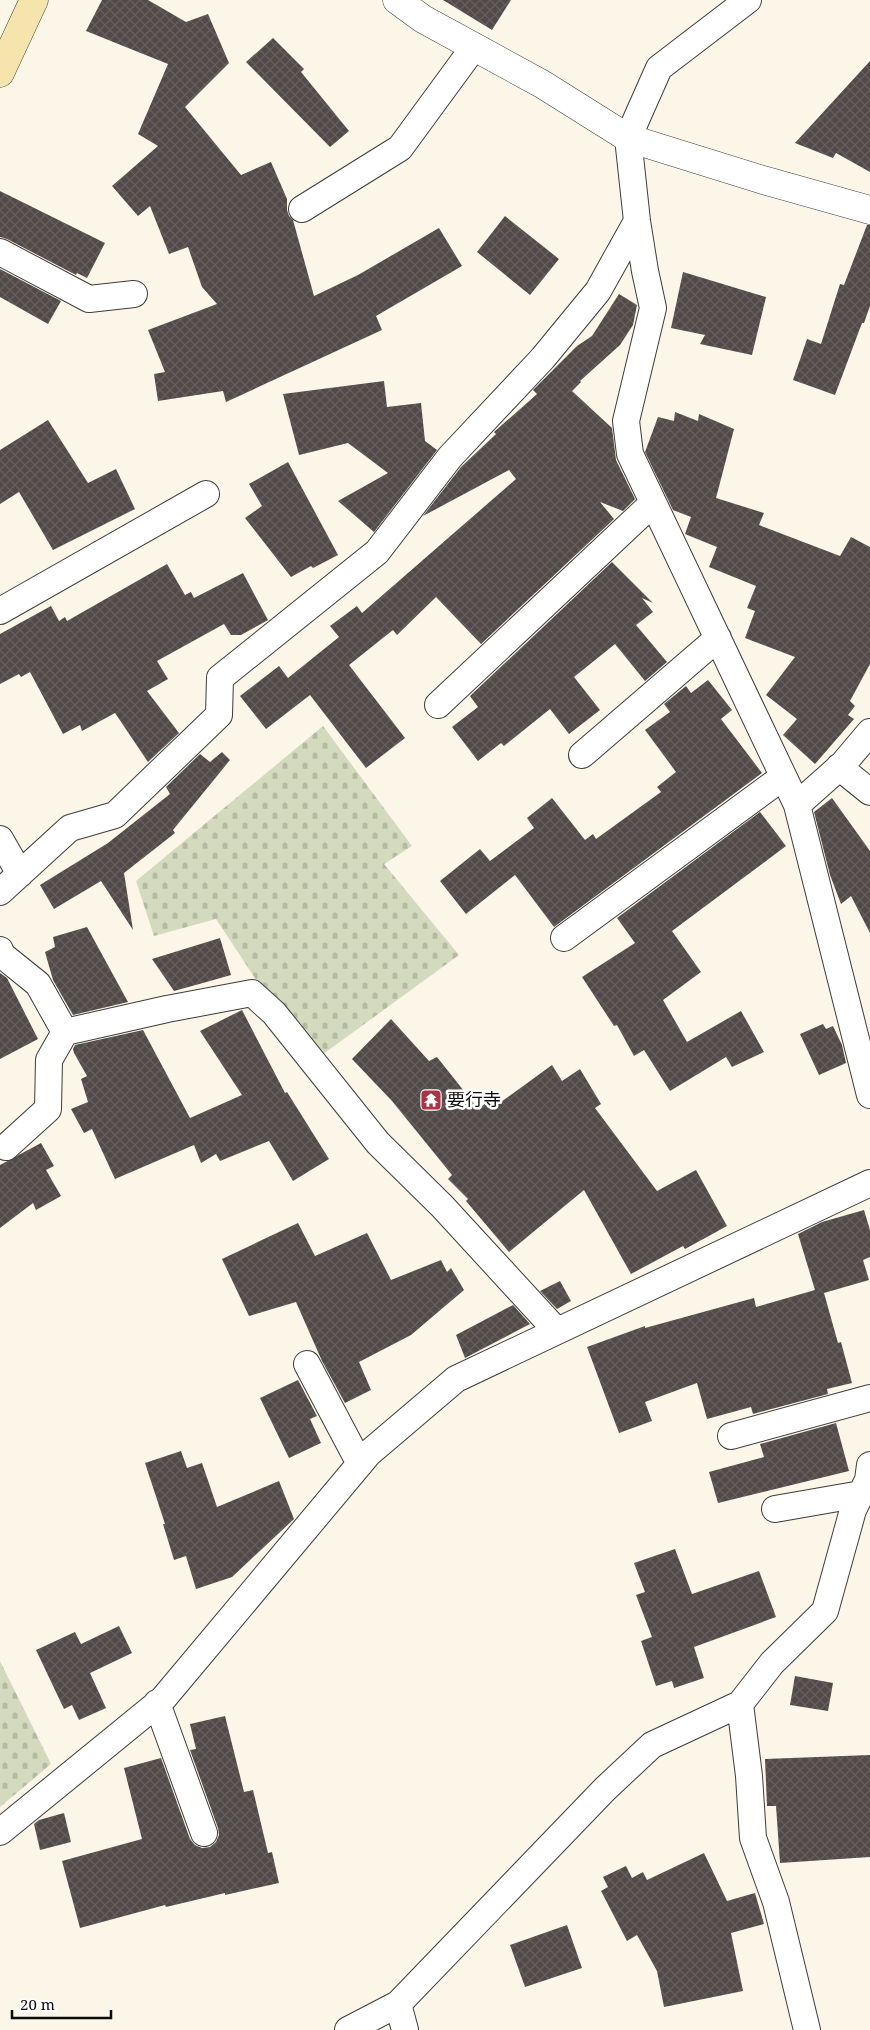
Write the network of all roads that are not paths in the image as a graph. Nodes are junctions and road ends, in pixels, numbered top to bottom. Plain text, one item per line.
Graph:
1 (34, 0) edge
2 (397, 0) edge
3 (748, 0) edge
4 (474, 47) junction
5 (0, 73) edge
6 (628, 138) junction
7 (302, 209) dead end
8 (870, 210) edge
9 (637, 221) junction
10 (0, 252) edge
11 (134, 294) dead end
12 (206, 494) dead end
13 (654, 503) junction
14 (0, 611) edge
15 (718, 638) junction
16 (438, 705) dead end
17 (870, 732) edge
18 (582, 755) dead end
19 (840, 767) junction
20 (783, 777) junction
21 (870, 792) edge
22 (796, 805) junction
23 (0, 839) edge
24 (20, 874) junction
25 (0, 892) edge
26 (564, 938) dead end
27 (0, 950) edge
28 (65, 1032) junction
29 (870, 1095) edge
30 (6, 1147) dead end
31 (870, 1183) edge
32 (556, 1330) junction
33 (307, 1364) dead end
34 (870, 1398) edge
35 (731, 1436) dead end
36 (360, 1464) junction
37 (870, 1465) edge
38 (861, 1506) edge
39 (775, 1510) dead end
40 (157, 1703) junction
41 (740, 1704) junction
42 (0, 1832) edge
43 (204, 1833) dead end
44 (398, 2004) junction
45 (348, 2030) edge
46 (405, 2030) edge
47 (807, 2030) edge

1 - 5 main road
2 - 4 street
3 - 6 street
4 - 6 street
4 - 7 street
6 - 8 street
6 - 9 street
9 - 13 street
9 - 24 street
10 - 11 street
12 - 14 street
13 - 15 street
13 - 16 street
15 - 18 street
15 - 20 street
17 - 19 street
19 - 21 street
19 - 22 street
20 - 22 street
20 - 26 street
22 - 29 street
23 - 24 street
24 - 25 street
27 - 28 street
28 - 30 street
28 - 32 street
31 - 32 street
32 - 36 street
33 - 36 street
34 - 35 street
36 - 40 street
37 - 38 street
38 - 39 street
38 - 41 street
40 - 42 street
40 - 43 street
41 - 44 street
41 - 47 street
44 - 45 street
44 - 46 street

